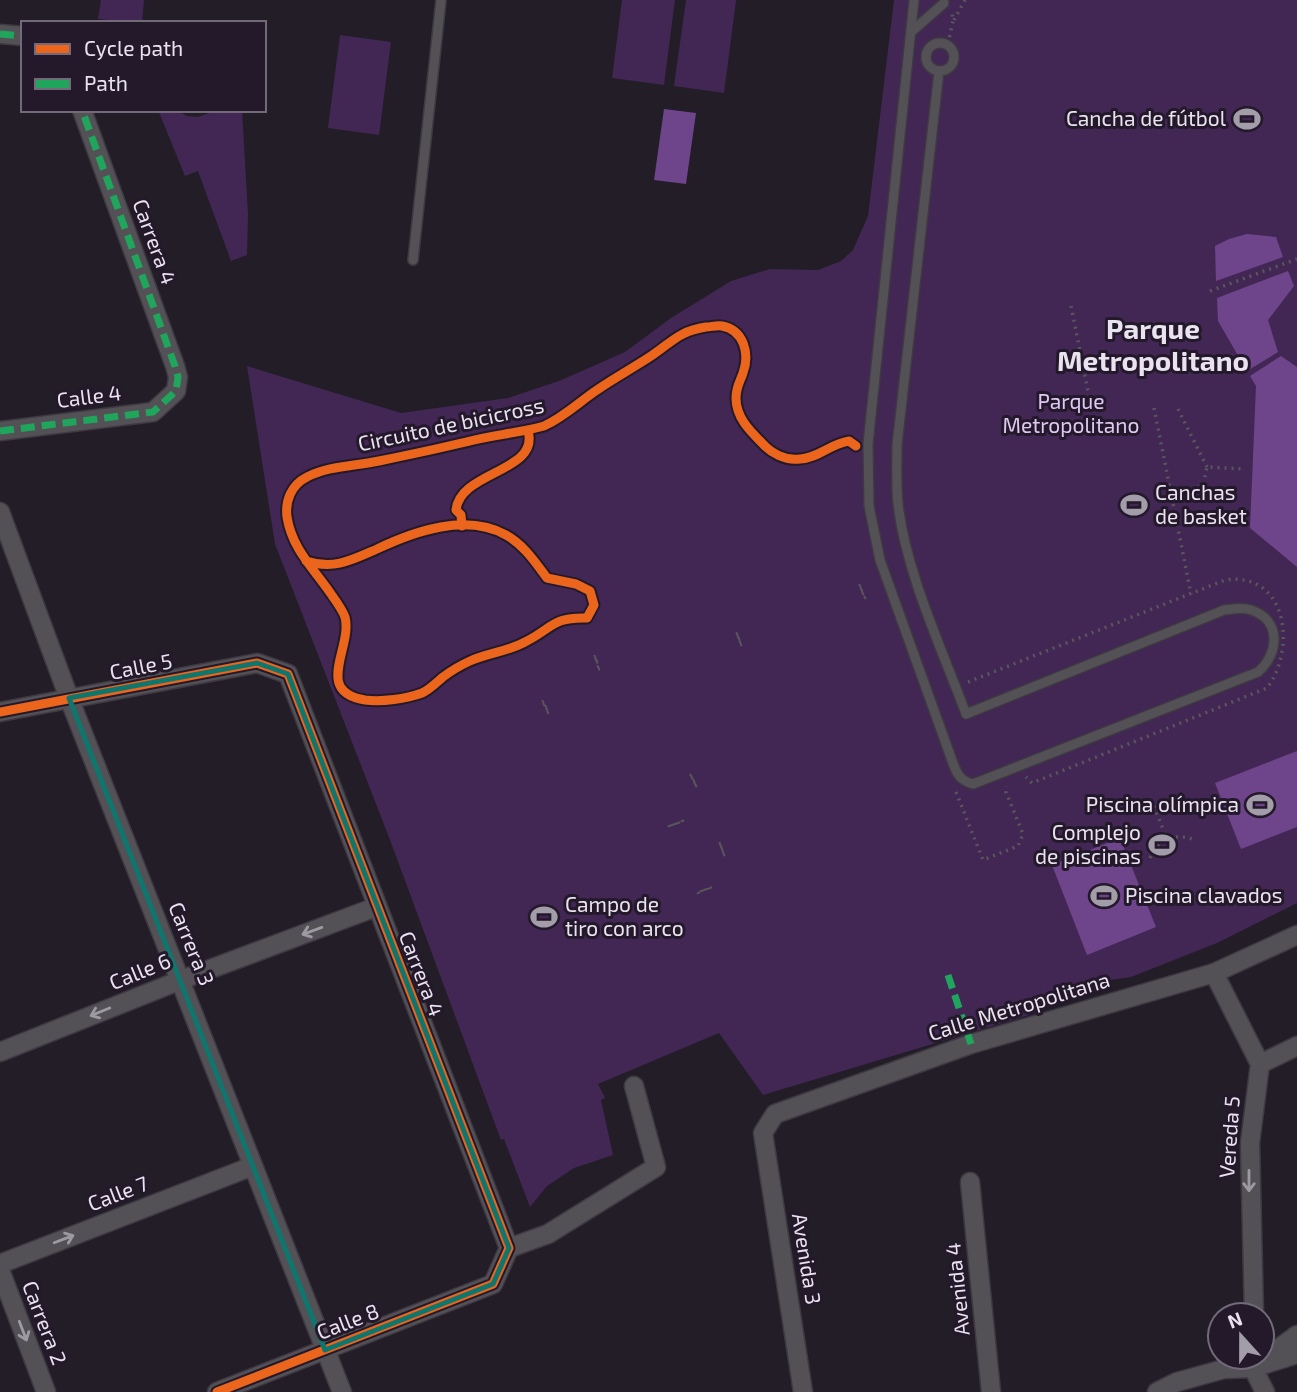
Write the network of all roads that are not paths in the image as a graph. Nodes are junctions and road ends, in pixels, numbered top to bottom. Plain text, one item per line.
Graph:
1 (441, 0) edge
2 (914, 0) edge
3 (947, 4) road end
4 (911, 32) junction
5 (0, 34) edge
6 (21, 36) edge
7 (939, 71) junction
8 (83, 112) edge
9 (413, 260) dead end
10 (176, 391) joint
11 (0, 431) edge
12 (0, 512) edge
13 (288, 674) joint
14 (69, 698) junction
15 (0, 712) edge
16 (376, 907) junction
17 (1297, 936) edge
18 (1214, 974) junction
19 (181, 979) junction
20 (1297, 1045) edge
21 (0, 1052) edge
22 (1260, 1065) junction
23 (634, 1086) dead end
24 (763, 1133) joint
25 (253, 1166) junction
26 (970, 1182) dead end
27 (509, 1248) junction
28 (0, 1264) edge
29 (0, 1270) edge
30 (1254, 1301) edge
31 (1297, 1335) edge
32 (1276, 1348) edge
33 (326, 1350) junction
34 (1297, 1354) edge
35 (1276, 1358) edge
36 (1217, 1371) edge
37 (1257, 1371) edge
38 (46, 1392) edge
39 (217, 1392) edge
40 (342, 1392) edge
41 (803, 1392) edge
42 (991, 1392) edge
43 (1157, 1392) edge
44 (1265, 1392) edge

1 - 9 lane
2 - 4 lane
3 - 4 lane
4 - 7 lane
5 - 6 street
7 - 7 lane
8 - 10 street, Carrera 4
10 - 11 street, Calle 4
12 - 14 street, Carrera 3
13 - 14 street, Calle 5
13 - 16 street, Carrera 4
14 - 15 street, Calle 5
14 - 19 street, Carrera 3
16 -> 19 street, Calle 6
16 - 27 street, Carrera 4
17 - 18 street, Calle Metropolitana
18 - 22 street
18 - 24 street, Calle Metropolitana
19 -> 21 street, Calle 6
19 - 25 street, Carrera 3
20 - 22 street
22 -> 30 street, Vereda 5
23 - 27 street
24 - 41 street, Avenida 3
28 -> 25 street, Calle 7
25 - 33 street, Carrera 3
26 - 42 street, Avenida 4
27 - 33 street, Calle 8
29 -> 38 street, Carrera 2
31 - 32 street
33 - 39 street, Calle 8
33 - 40 street, Carrera 3
34 - 35 street
36 - 43 street
37 - 44 street

